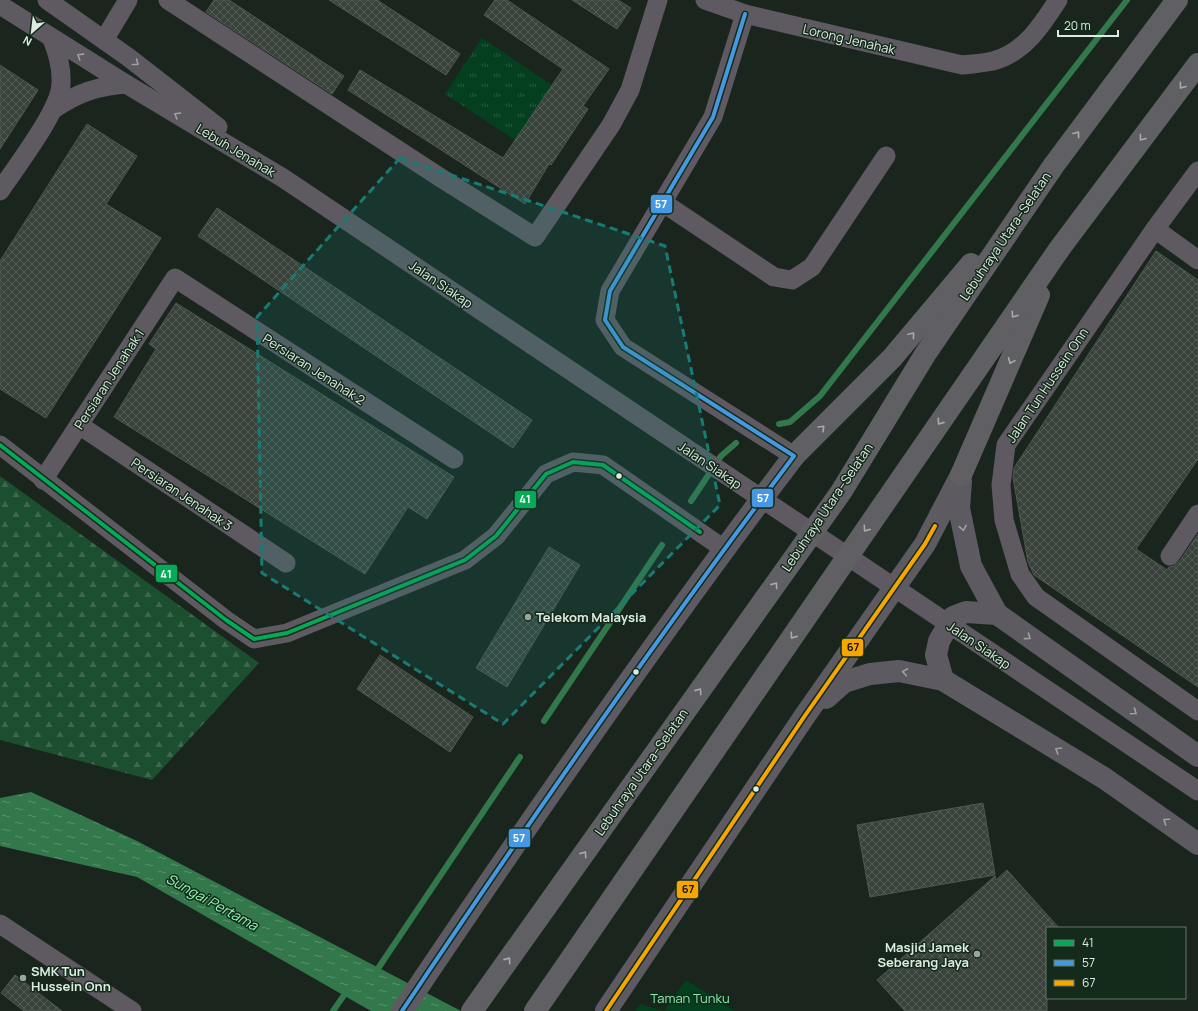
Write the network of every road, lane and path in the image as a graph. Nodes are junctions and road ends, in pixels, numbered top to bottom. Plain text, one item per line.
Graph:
1 (47, 0) edge
2 (128, 0) edge
3 (168, 0) edge
4 (658, 0) edge
5 (705, 0) edge
6 (1058, 0) edge
7 (1177, 0) edge
8 (0, 5) edge
9 (745, 14) junction
10 (52, 39) junction
11 (104, 40) junction
12 (1198, 64) edge
13 (126, 84) junction
14 (54, 109) junction
15 (886, 156) dead end
16 (1054, 165) junction
17 (1198, 170) edge
18 (282, 178) junction
19 (0, 191) edge
20 (662, 202) junction
21 (1154, 229) junction
22 (1060, 248) junction
23 (1198, 260) edge
24 (174, 278) joint
25 (79, 425) junction
26 (0, 445) edge
27 (794, 456) junction
28 (454, 459) dead end
29 (961, 475) junction
30 (43, 480) junction
31 (1198, 514) edge
32 (724, 549) junction
33 (1170, 556) dead end
34 (286, 563) dead end
35 (996, 614) junction
36 (943, 680) junction
37 (1198, 711) edge
38 (804, 717) junction
39 (1198, 756) edge
40 (1198, 792) edge
41 (1198, 844) edge
42 (0, 924) edge
43 (132, 1011) edge
44 (402, 1011) edge
45 (472, 1011) edge
46 (535, 1011) edge
47 (606, 1011) edge

1 - 11 street, Lebuh Jenahak
2 - 11 street
3 - 4 street
5 - 9 street, Lorong Jenahak
6 - 9 street, Lorong Jenahak
16 -> 7 highway, Lebuhraya Utara–Selatan
8 - 10 street, Lebuh Jenahak
9 - 20 street
13 -> 10 street, Lebuh Jenahak
10 - 14 street
11 -> 18 street, Lebuh Jenahak
12 -> 22 highway
13 - 14 street
18 -> 13 street, Lebuh Jenahak
14 - 19 street
15 - 20 street
27 -> 16 highway
45 -> 16 highway, Lebuhraya Utara–Selatan
17 - 21 street, Jalan Tun Hussein Onn
18 - 40 street, Jalan Siakap
20 - 27 street
21 - 23 street
21 - 37 street, Jalan Tun Hussein Onn
22 -> 29 highway
22 -> 46 highway
24 - 25 street, Persiaran Jenahak 1
24 - 28 street, Persiaran Jenahak 2
25 - 30 street, Persiaran Jenahak 1
25 - 34 street, Persiaran Jenahak 3
26 - 30 street
27 - 32 main road
29 -> 35 main road
29 - 38 main road
30 - 32 street
31 - 33 street
32 - 44 main road
35 - 36 main road
35 -> 39 main road
36 -> 38 main road
41 -> 36 main road
38 - 47 main road
42 - 43 street

